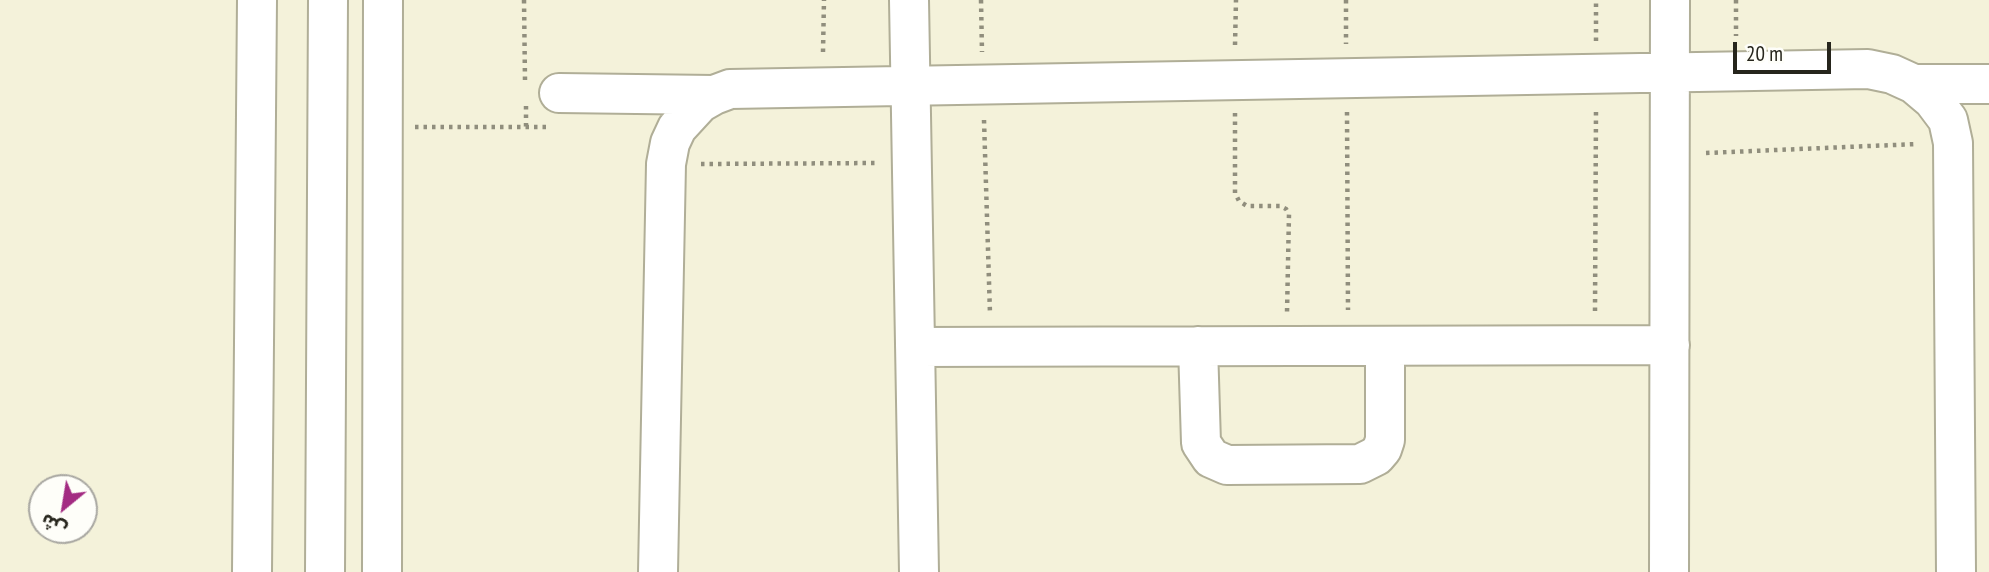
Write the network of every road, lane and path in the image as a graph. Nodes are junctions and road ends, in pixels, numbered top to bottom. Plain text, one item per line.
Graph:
1 (257, 0) edge
2 (328, 0) edge
3 (383, 0) edge
4 (524, 0) edge
5 (824, 0) edge
6 (909, 0) edge
7 (981, 0) edge
8 (1236, 0) edge
9 (1346, 0) edge
10 (1670, 0) edge
11 (1670, 73) junction
12 (1596, 74) junction
13 (1346, 79) junction
14 (1235, 81) junction
15 (1914, 84) junction
16 (1989, 84) edge
17 (983, 85) junction
18 (910, 86) junction
19 (823, 88) junction
20 (715, 95) junction
21 (556, 110) joint
22 (383, 126) junction
23 (526, 127) junction
24 (1953, 143) junction
25 (1671, 155) junction
26 (912, 163) junction
27 (666, 164) junction
28 (1595, 345) junction
29 (1670, 345) junction
30 (1198, 346) junction
31 (1286, 346) junction
32 (1366, 346) junction
33 (915, 347) junction
34 (991, 347) junction
35 (252, 572) edge
36 (325, 572) edge
37 (382, 572) edge
38 (658, 572) edge
39 (919, 572) edge
40 (1669, 572) edge
41 (1956, 572) edge

1 - 35 street
2 - 36 street
3 - 22 street
4 - 23 path
5 - 19 path
6 - 18 street
7 - 17 path
8 - 14 path
9 - 13 path
10 - 11 street
11 - 12 street
11 - 15 street
11 - 25 street
12 - 13 street
12 - 28 path
13 - 14 street
13 - 32 path
14 - 17 street
14 - 31 path
15 - 16 street
15 - 24 street
17 - 18 street
17 - 34 path
18 - 19 street
18 - 26 street
19 - 20 street
20 - 21 street
20 - 27 street
21 - 23 path
22 - 23 path
22 - 37 street
24 - 25 path
24 - 41 street
25 - 29 street
26 - 27 path
26 - 33 street
27 - 38 street
28 - 29 street
28 - 32 street
29 - 40 street
30 - 31 street
30 - 32 street
30 - 34 street
31 - 32 street
33 - 34 street
33 - 39 street

